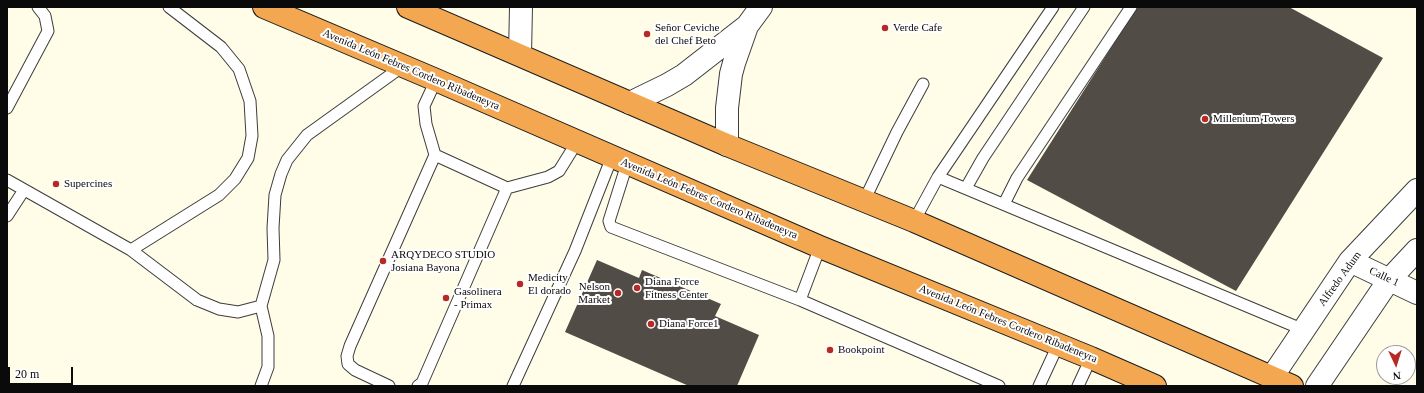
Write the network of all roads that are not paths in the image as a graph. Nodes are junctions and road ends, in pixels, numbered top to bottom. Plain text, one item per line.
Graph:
1 (38, 7) edge
2 (169, 7) edge
3 (264, 7) edge
4 (408, 7) edge
5 (521, 7) edge
6 (761, 7) edge
7 (1053, 7) edge
8 (1084, 7) edge
9 (1131, 7) edge
10 (747, 26) junction
11 (520, 54) junction
12 (403, 66) junction
13 (436, 80) junction
14 (923, 84) dead end
15 (630, 103) junction
16 (7, 108) edge
17 (577, 142) junction
18 (727, 145) junction
19 (435, 155) junction
20 (619, 161) junction
21 (938, 177) junction
22 (7, 180) edge
23 (507, 188) junction
24 (966, 188) junction
25 (24, 190) junction
26 (1417, 190) edge
27 (864, 201) junction
28 (1004, 204) junction
29 (7, 216) edge
30 (914, 221) junction
31 (820, 247) junction
32 (131, 250) junction
33 (1417, 250) edge
34 (1350, 261) junction
35 (1389, 280) junction
36 (1417, 293) edge
37 (800, 300) junction
38 (261, 306) junction
39 (1304, 330) junction
40 (1058, 345) junction
41 (1091, 358) junction
42 (1272, 377) junction
43 (261, 386) edge
44 (389, 386) edge
45 (418, 386) edge
46 (513, 386) edge
47 (999, 386) edge
48 (1039, 386) edge
49 (1078, 386) edge
50 (1156, 386) edge
51 (1292, 386) edge
52 (1316, 386) edge

1 - 16 lane
2 - 32 lane
3 - 12 highway, Avenida León Febres Cordero Ribadeneyra
4 - 11 highway
5 - 11 street
6 - 10 street
7 - 21 lane
8 - 24 lane
9 - 28 lane
10 - 15 street
10 - 18 street
11 - 15 highway
12 - 13 highway, Avenida León Febres Cordero Ribadeneyra
12 - 38 lane
13 - 17 highway, Avenida León Febres Cordero Ribadeneyra
13 - 19 lane
14 - 27 lane
15 - 18 highway
17 - 20 highway, Avenida León Febres Cordero Ribadeneyra
17 - 23 lane
18 - 27 highway
19 - 23 lane
19 - 44 lane
20 - 31 highway, Avenida León Febres Cordero Ribadeneyra
20 - 37 lane
20 - 46 lane
21 - 24 lane
21 - 30 lane
22 - 25 lane
23 - 45 lane
24 - 28 lane
25 - 29 lane
25 - 32 lane
26 - 34 street, Alfredo Adum
27 - 30 highway
28 - 39 lane
30 - 42 highway
31 - 37 lane
31 - 40 highway, Avenida León Febres Cordero Ribadeneyra
32 - 38 lane
33 - 35 street
34 - 35 street, Calle 1
34 - 39 street, Alfredo Adum
35 - 36 street, Calle 1
35 - 52 street
37 - 47 lane
38 - 43 lane
39 - 42 street, Alfredo Adum
40 - 41 highway, Avenida León Febres Cordero Ribadeneyra
40 - 48 lane
41 - 49 lane
41 - 50 highway, Avenida León Febres Cordero Ribadeneyra
42 - 51 highway

